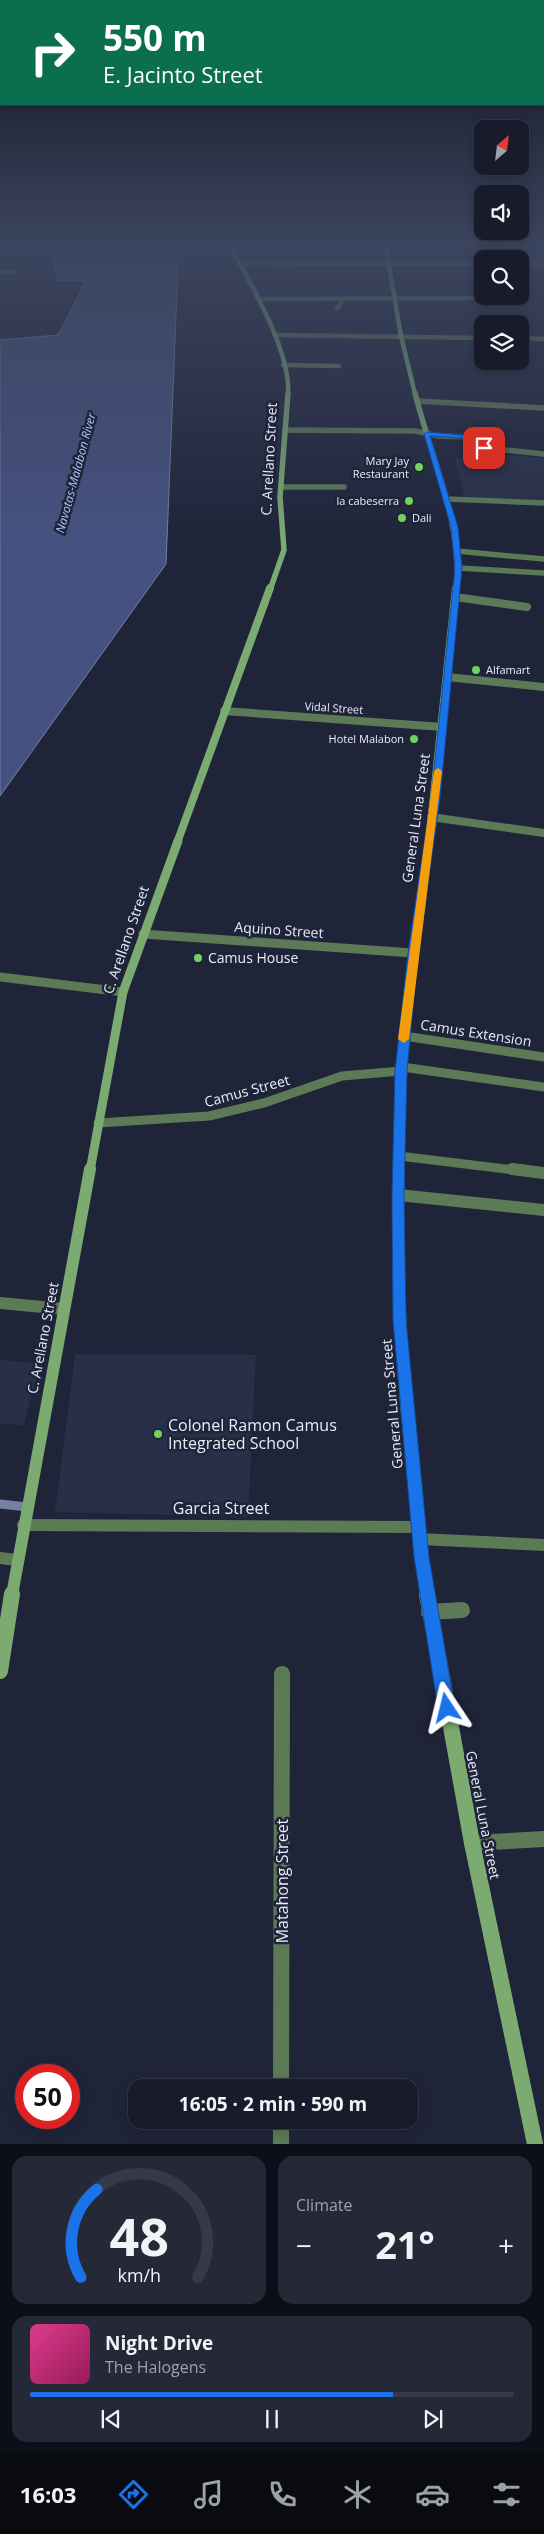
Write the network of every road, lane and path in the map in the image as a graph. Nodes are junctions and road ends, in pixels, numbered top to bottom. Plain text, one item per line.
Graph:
1 (276, 342) edge
2 (402, 342) edge
3 (283, 365) junction
4 (339, 366) dead end
5 (417, 401) junction
6 (544, 408) edge
7 (285, 430) junction
8 (427, 434) junction
9 (544, 454) edge
10 (344, 487) dead end
11 (281, 488) junction
12 (446, 499) junction
13 (544, 503) edge
14 (456, 551) junction
15 (544, 559) edge
16 (458, 568) junction
17 (544, 574) edge
18 (455, 597) junction
19 (527, 607) dead end
20 (447, 677) junction
21 (544, 687) edge
22 (224, 711) junction
23 (442, 728) junction
24 (431, 817) junction
25 (544, 833) edge
26 (143, 934) junction
27 (413, 953) junction
28 (0, 977) edge
29 (122, 992) junction
30 (404, 1036) junction
31 (544, 1057) edge
32 (401, 1069) junction
33 (544, 1087) edge
34 (98, 1123) junction
35 (399, 1156) junction
36 (544, 1173) edge
37 (398, 1195) junction
38 (544, 1210) edge
39 (0, 1302) edge
40 (64, 1309) junction
41 (23, 1525) junction
42 (419, 1533) junction
43 (544, 1545) edge
44 (0, 1558) edge
45 (17, 1560) junction
46 (462, 1610) dead end
47 (429, 1612) junction
48 (2, 1638) edge
49 (0, 1671) edge
50 (282, 1674) dead end
51 (544, 1839) edge
52 (472, 1843) junction
53 (281, 2079) edge
54 (281, 2129) edge
55 (281, 2144) edge
56 (535, 2144) edge

1 - 3 main road, C. Arellano Street
2 - 5 main road, General Luna Street
3 - 4 street
3 - 7 main road, C. Arellano Street
5 - 6 street
5 - 8 main road, General Luna Street
7 - 8 street
7 - 11 main road, C. Arellano Street
8 - 9 street
8 - 12 main road, General Luna Street
10 - 11 street
11 - 22 main road, C. Arellano Street
12 - 13 street
12 - 14 main road, General Luna Street
14 - 15 street
14 - 16 main road, General Luna Street
16 - 17 street
16 - 18 main road, General Luna Street
18 - 19 street
18 - 20 main road, General Luna Street
20 - 21 street
20 - 23 main road, General Luna Street
22 - 23 street, Vidal Street
22 - 26 main road, C. Arellano Street
23 - 24 main road, General Luna Street
24 - 25 street
24 - 27 main road, General Luna Street
26 - 27 street, Aquino Street
26 - 29 main road, C. Arellano Street
27 - 30 main road, General Luna Street
28 - 29 street
29 - 34 main road, C. Arellano Street
30 - 31 street, Camus Extension
30 - 32 main road, General Luna Street
32 - 33 street, Camus Street
32 - 34 street, Camus Street
32 - 35 main road, General Luna Street
34 - 40 main road, C. Arellano Street
35 - 36 street
35 - 37 main road, General Luna Street
37 - 38 street
37 - 42 main road, General Luna Street
39 - 40 street
40 - 41 main road, C. Arellano Street
41 - 42 street, Garcia Street
41 - 45 main road, C. Arellano Street
42 - 43 street, Garcia Street
42 - 47 main road, General Luna Street
44 - 45 street
45 - 48 main road, C. Arellano Street
46 - 47 street
47 - 52 main road, General Luna Street
48 - 49 main road, C. Arellano Street
50 - 53 street, Matahong Street
51 - 52 street
52 - 56 main road, General Luna Street
54 - 55 street

